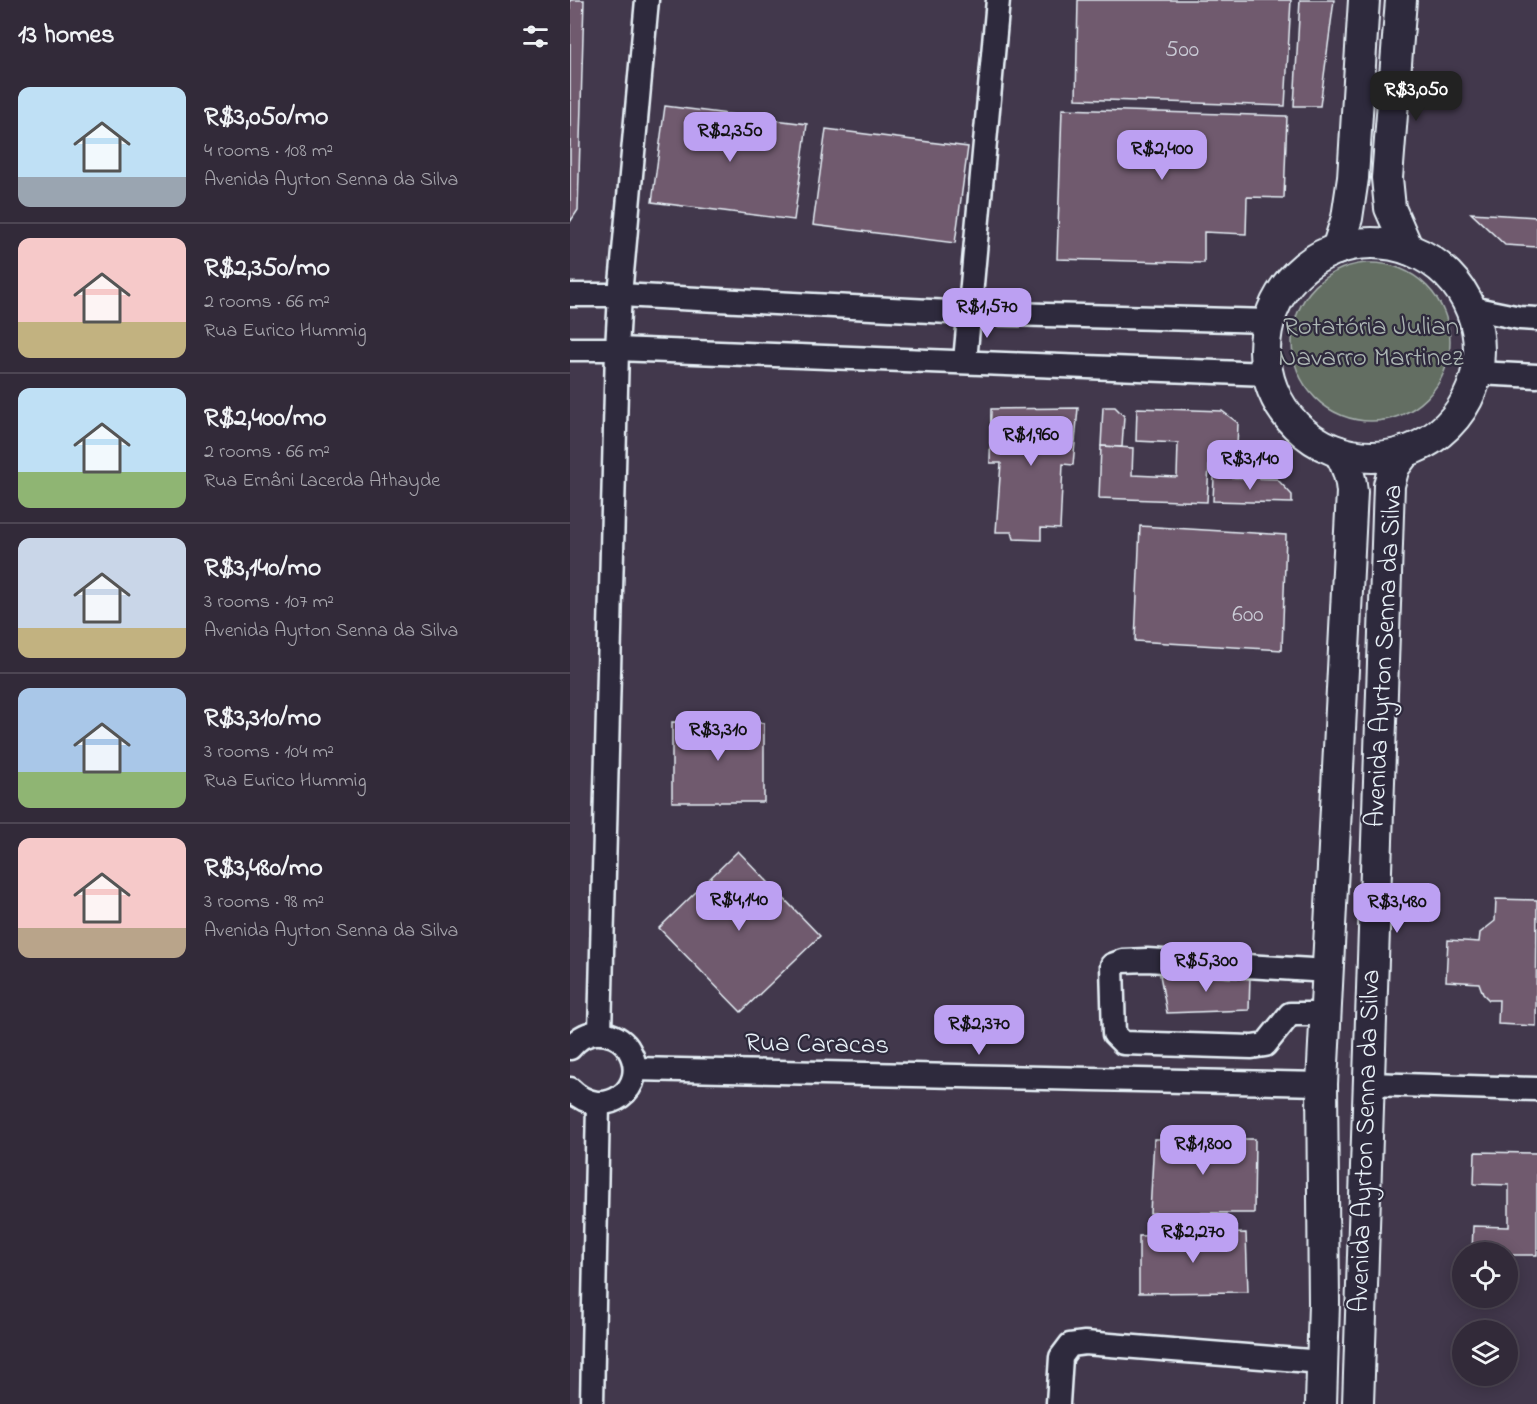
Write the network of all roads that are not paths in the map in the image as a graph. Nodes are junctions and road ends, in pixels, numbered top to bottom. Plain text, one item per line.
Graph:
1 (647, 0) edge
2 (998, 0) edge
3 (1364, 0) edge
4 (1401, 0) edge
5 (1337, 249) junction
6 (1408, 249) junction
7 (570, 295) edge
8 (620, 295) junction
9 (1471, 308) junction
10 (969, 313) junction
11 (1537, 319) edge
12 (1269, 321) junction
13 (570, 349) edge
14 (617, 349) junction
15 (965, 361) junction
16 (1477, 373) junction
17 (1268, 374) junction
18 (1537, 376) edge
19 (1406, 451) junction
20 (1339, 452) junction
21 (1328, 971) junction
22 (1326, 1014) junction
23 (600, 1033) junction
24 (570, 1048) edge
25 (635, 1069) junction
26 (1322, 1084) junction
27 (1368, 1084) junction
28 (570, 1089) edge
29 (1537, 1089) edge
30 (598, 1104) junction
31 (1322, 1362) junction
32 (592, 1404) edge
33 (1058, 1404) edge
34 (1321, 1404) edge
35 (1358, 1404) edge

1 - 8 street
2 - 10 street
3 - 5 main road
4 - 6 main road
5 - 6 main road
5 - 12 main road
6 - 9 main road
7 - 8 street
8 - 10 street
8 - 14 street
9 - 11 street
9 - 16 main road
10 - 12 street
10 - 15 street
12 - 17 main road
13 - 14 street
14 - 15 street
14 - 23 street
15 - 17 street
16 - 18 street
16 - 19 main road
17 - 20 main road
19 - 20 main road
19 - 27 main road, Avenida Ayrton Senna da Silva
20 - 21 main road, Avenida Ayrton Senna da Silva
21 - 22 main road, Avenida Ayrton Senna da Silva
21 - 22 street
22 - 26 main road, Avenida Ayrton Senna da Silva
23 - 24 street
23 - 25 street
25 - 26 street, Rua Caracas
25 - 30 street
26 - 31 main road, Avenida Ayrton Senna da Silva
27 - 29 street
27 - 35 main road, Avenida Ayrton Senna da Silva
28 - 30 street
30 - 32 street
31 - 33 street
31 - 34 main road, Avenida Ayrton Senna da Silva

